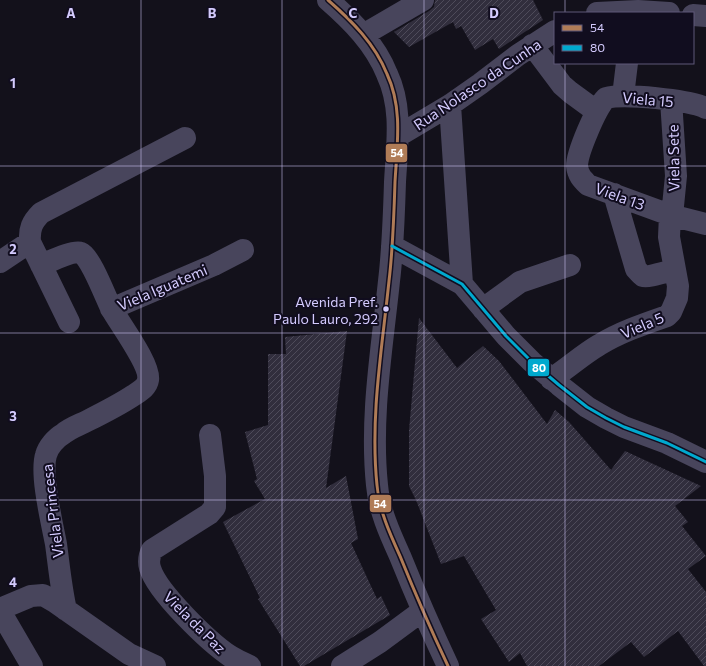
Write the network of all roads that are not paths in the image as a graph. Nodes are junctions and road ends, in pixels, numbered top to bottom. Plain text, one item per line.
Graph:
1 (328, 0) edge
2 (423, 0) edge
3 (694, 15) edge
4 (706, 16) edge
5 (554, 32) edge
6 (363, 35) junction
7 (532, 46) junction
8 (627, 64) edge
9 (623, 96) junction
10 (671, 100) junction
11 (450, 105) junction
12 (706, 108) edge
13 (596, 111) junction
14 (398, 136) junction
15 (185, 138) dead end
16 (614, 194) junction
17 (670, 215) junction
18 (706, 224) edge
19 (30, 242) junction
20 (392, 246) junction
21 (244, 250) dead end
22 (0, 262) edge
23 (41, 265) junction
24 (570, 265) dead end
25 (675, 270) junction
26 (462, 284) junction
27 (111, 309) junction
28 (483, 309) junction
29 (68, 322) dead end
30 (552, 378) junction
31 (210, 435) dead end
32 (706, 462) edge
33 (0, 610) edge
34 (66, 610) junction
35 (422, 611) junction
36 (32, 666) edge
37 (155, 666) edge
38 (250, 666) edge
39 (342, 666) edge
40 (448, 666) edge

1 - 6 street
2 - 6 street
3 - 4 street
5 - 7 street, Rua Nolasco da Cunha
6 - 14 street
7 - 11 street, Rua Nolasco da Cunha
7 - 13 street
8 - 9 street
9 - 10 street, Viela 15
9 - 13 street, Viela 15
10 - 12 street, Viela 15
10 - 17 street, Viela Sete
11 - 14 street, Rua Nolasco da Cunha
11 - 26 street
13 - 16 street, Viela 13
14 - 20 street
15 - 19 street
16 - 17 street, Viela 13
16 - 25 street
17 - 18 street, Viela 13
17 - 25 street, Viela 5
19 - 22 street
19 - 23 street
20 - 26 street
20 - 35 street
21 - 27 street, Viela Iguatemi
23 - 27 street, Viela Iguatemi
23 - 29 street
24 - 28 street
25 - 30 street, Viela 5
26 - 28 street
27 - 34 street, Viela Princesa
28 - 30 street
30 - 32 street
31 - 38 street, Viela da Paz
33 - 34 street
33 - 36 street
34 - 37 street
35 - 39 street
35 - 40 street

